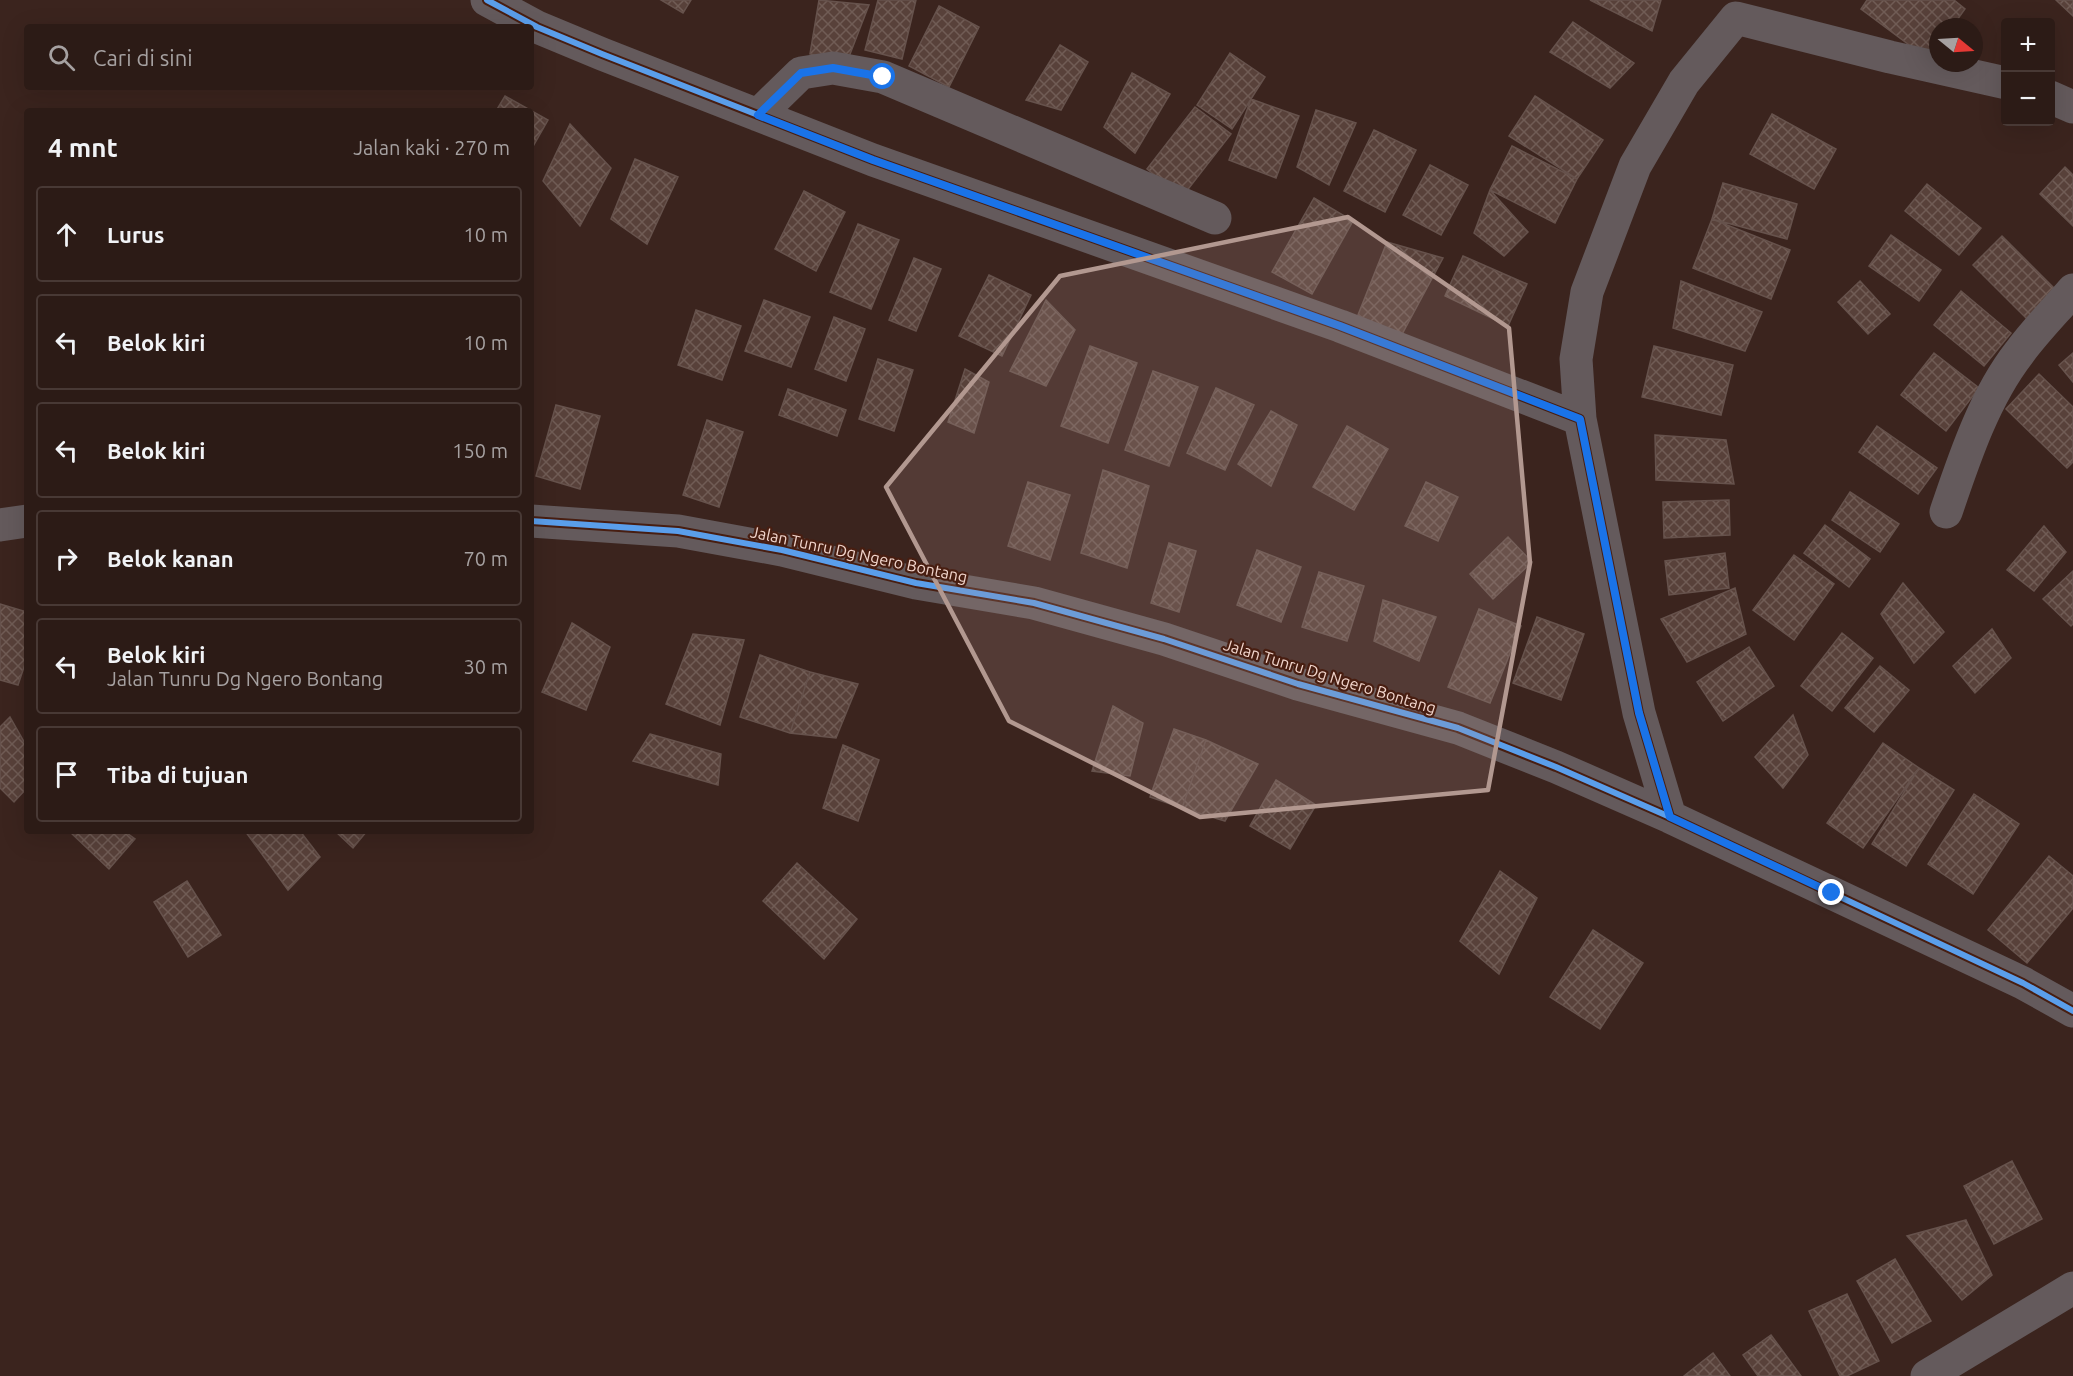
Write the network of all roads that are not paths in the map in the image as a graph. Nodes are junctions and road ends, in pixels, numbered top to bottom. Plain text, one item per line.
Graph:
1 (487, 0) edge
2 (1745, 9) edge
3 (531, 24) edge
4 (534, 25) edge
5 (2001, 82) edge
6 (2055, 99) edge
7 (2073, 107) edge
8 (758, 115) junction
9 (1215, 218) dead end
10 (2073, 291) edge
11 (1580, 419) junction
12 (1946, 512) dead end
13 (24, 521) edge
14 (534, 521) edge
15 (0, 525) edge
16 (1670, 817) junction
17 (2073, 1011) edge
18 (2073, 1288) edge
19 (1927, 1376) edge

1 - 3 street
2 - 5 street
2 - 11 street
4 - 8 street
6 - 7 street
8 - 9 street
8 - 11 street
10 - 12 street
11 - 16 street
13 - 15 street
14 - 16 street, Jalan Tunru Dg Ngero Bontang
16 - 17 street, Jalan Tunru Dg Ngero Bontang
18 - 19 street

